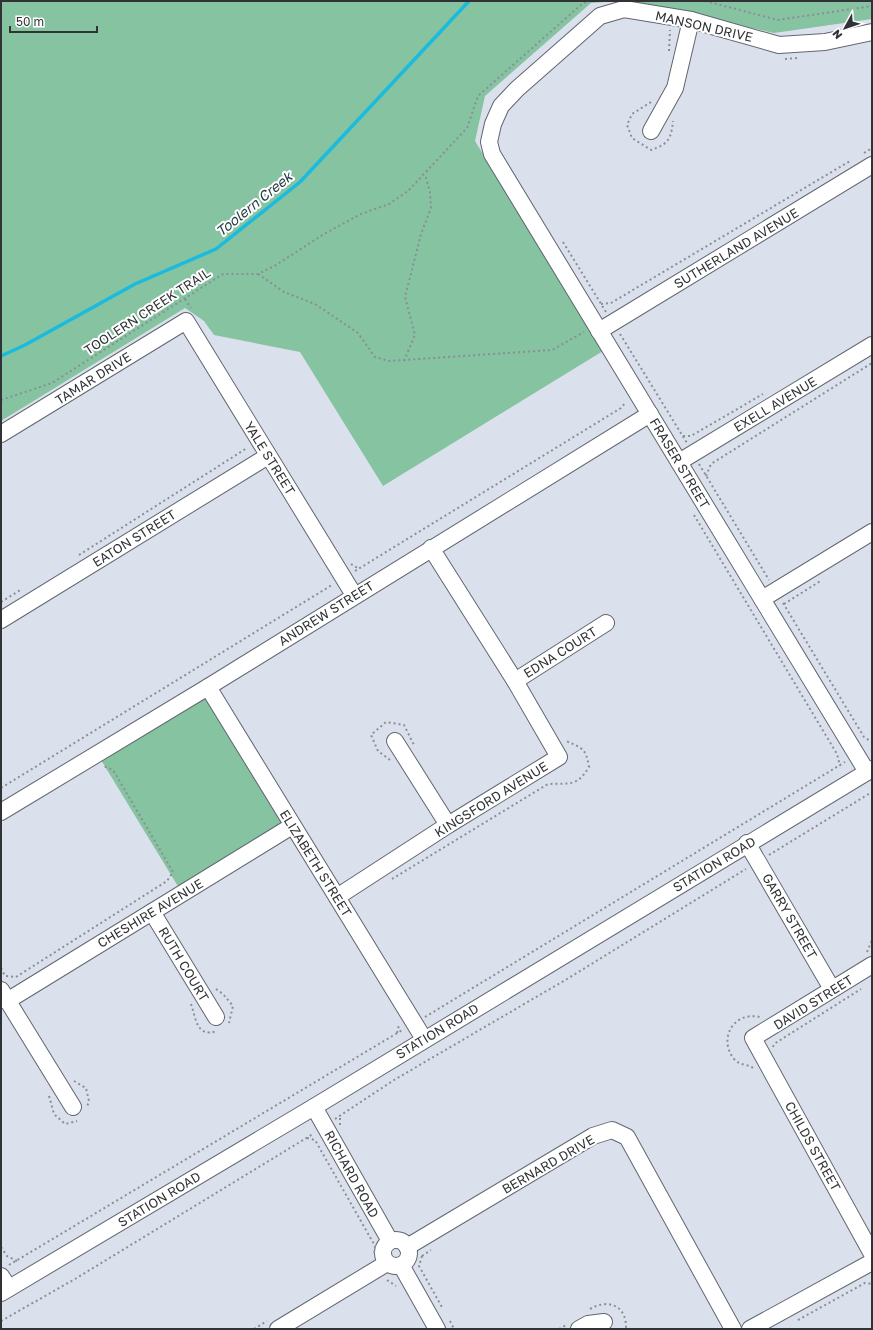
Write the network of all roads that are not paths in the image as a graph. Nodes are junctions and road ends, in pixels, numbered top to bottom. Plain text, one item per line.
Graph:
1 (690, 20) junction
2 (872, 32) edge
3 (651, 131) dead end
4 (492, 154) joint
5 (872, 165) edge
6 (186, 321) joint
7 (592, 332) junction
8 (872, 345) edge
9 (648, 420) junction
10 (1, 434) edge
11 (264, 458) junction
12 (679, 462) junction
13 (872, 532) edge
14 (430, 548) junction
15 (354, 595) junction
16 (762, 599) junction
17 (1, 620) edge
18 (606, 623) dead end
19 (515, 681) junction
20 (208, 687) junction
21 (395, 741) dead end
22 (870, 770) edge
23 (1, 812) edge
24 (448, 825) junction
25 (292, 826) junction
26 (747, 844) junction
27 (337, 897) junction
28 (152, 912) junction
29 (869, 961) edge
30 (832, 989) junction
31 (4, 995) edge
32 (216, 1017) dead end
33 (753, 1038) joint
34 (424, 1039) junction
35 (73, 1107) dead end
36 (314, 1107) junction
37 (390, 1241) junction
38 (407, 1247) junction
39 (872, 1254) edge
40 (872, 1262) edge
41 (389, 1265) junction
42 (4, 1281) edge
43 (604, 1322) dead end
44 (278, 1329) edge
45 (437, 1329) edge
46 (579, 1329) edge
47 (733, 1329) edge
48 (750, 1329) edge

1 - 2 street, MANSON DRIVE
1 - 3 street
1 - 4 street, MANSON DRIVE
4 - 7 street, FRASER STREET
5 - 7 street, SUTHERLAND AVENUE
6 - 10 street, TAMAR DRIVE
6 - 11 street, YALE STREET
7 - 9 street, FRASER STREET
8 - 12 street, EXELL AVENUE
9 - 12 street, FRASER STREET
9 - 14 street, ANDREW STREET
11 - 15 street, YALE STREET
11 - 17 street, EATON STREET
12 - 16 street, FRASER STREET
13 - 16 street
14 - 15 street, ANDREW STREET
14 - 19 street, KINGSFORD AVENUE
15 - 20 street, ANDREW STREET
16 - 22 street, FRASER STREET
18 - 19 street, EDNA COURT
19 - 24 street, KINGSFORD AVENUE
20 - 23 street, ANDREW STREET
20 - 25 street, ELIZABETH STREET
21 - 24 street
22 - 26 street, STATION ROAD
24 - 27 street, KINGSFORD AVENUE
25 - 27 street, ELIZABETH STREET
25 - 28 street, CHESHIRE AVENUE
26 - 30 street, GARRY STREET
26 - 34 street, STATION ROAD
27 - 34 street, ELIZABETH STREET
28 - 31 street, CHESHIRE AVENUE
28 - 32 street, RUTH COURT
29 - 30 street, DAVID STREET
30 - 33 street, DAVID STREET
31 - 35 street
33 - 39 street, CHILDS STREET
34 - 36 street, STATION ROAD
36 - 37 street, RICHARD ROAD
36 - 42 street, STATION ROAD
37 - 38 street
37 - 41 street
38 - 41 street
38 - 47 street, BERNARD DRIVE
40 - 48 street
41 - 44 street
41 - 45 street
43 - 46 street

